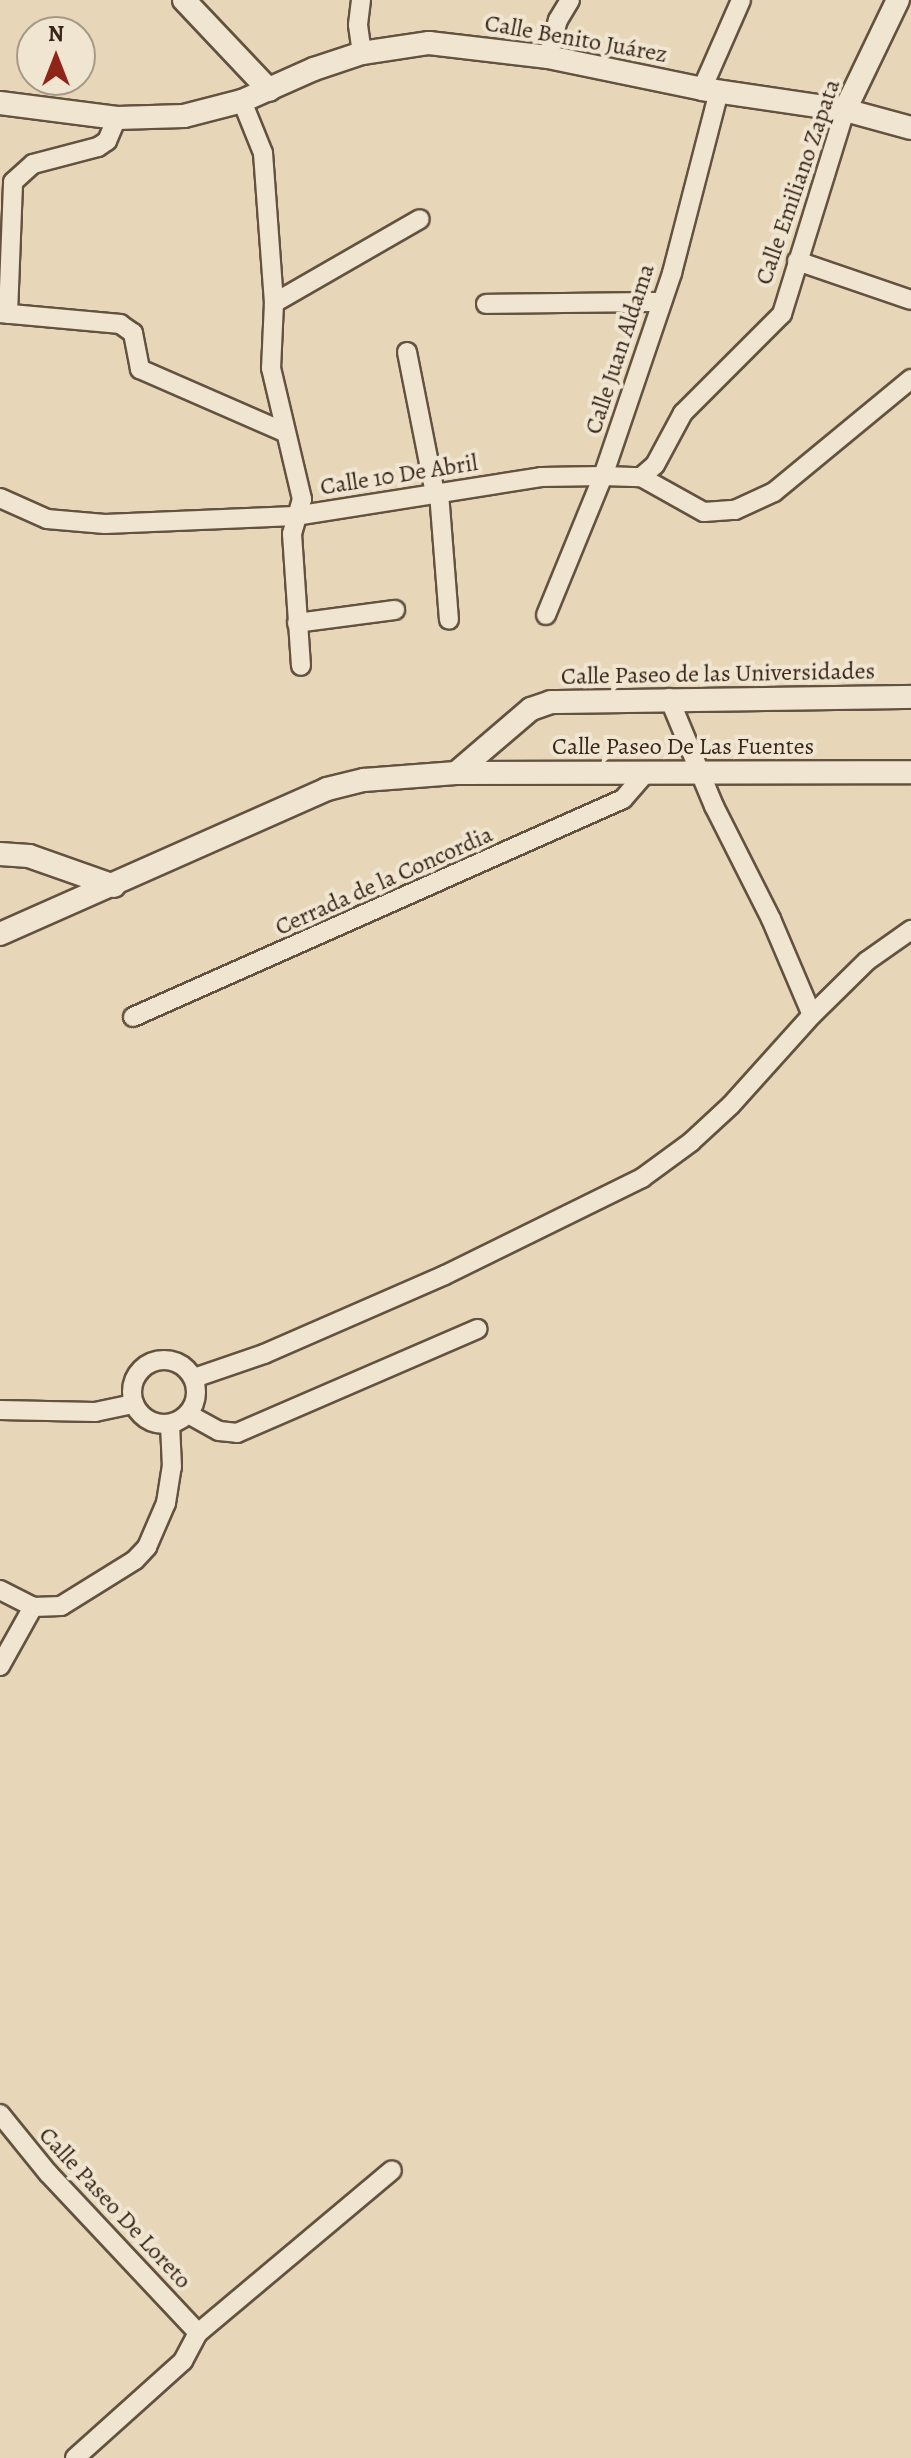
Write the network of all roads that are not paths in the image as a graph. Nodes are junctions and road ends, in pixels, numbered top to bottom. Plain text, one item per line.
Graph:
1 (184, 0) edge
2 (361, 0) edge
3 (570, 0) edge
4 (741, 0) edge
5 (898, 0) edge
6 (362, 53) junction
7 (548, 57) junction
8 (269, 90) junction
9 (710, 90) junction
10 (242, 101) junction
11 (0, 103) edge
12 (845, 110) junction
13 (117, 118) junction
14 (911, 128) edge
15 (420, 219) dead end
16 (797, 261) junction
17 (911, 300) edge
18 (662, 302) junction
19 (274, 303) junction
20 (486, 304) dead end
21 (4, 313) edge
22 (407, 352) dead end
23 (911, 379) edge
24 (284, 432) junction
25 (603, 476) junction
26 (641, 477) junction
27 (437, 494) junction
28 (0, 498) edge
29 (295, 516) junction
30 (395, 610) dead end
31 (546, 615) dead end
32 (449, 620) dead end
33 (297, 623) junction
34 (301, 666) dead end
35 (911, 697) edge
36 (669, 698) junction
37 (699, 771) junction
38 (911, 772) edge
39 (456, 773) junction
40 (644, 775) junction
41 (0, 854) edge
42 (114, 886) junction
43 (911, 930) edge
44 (0, 934) edge
45 (812, 1015) junction
46 (133, 1017) dead end
47 (477, 1329) dead end
48 (194, 1378) junction
49 (134, 1404) junction
50 (0, 1410) edge
51 (188, 1414) junction
52 (170, 1424) junction
53 (0, 1590) edge
54 (33, 1607) junction
55 (0, 1666) edge
56 (0, 2114) edge
57 (392, 2170) dead end
58 (198, 2333) junction
59 (75, 2458) edge

1 - 8 street
2 - 6 street
3 - 7 street
4 - 9 street, Calle Juan Aldama
5 - 12 street, Calle Emiliano Zapata
6 - 7 street, Calle Benito Juárez
6 - 8 street, Calle Benito Juárez
7 - 9 street, Calle Benito Juárez
8 - 10 street, Calle Benito Juárez
9 - 12 street, Calle Benito Juárez
9 - 18 street, Calle Juan Aldama
10 - 13 street, Calle Benito Juárez
10 - 19 street, Calle 10 De Abril
11 - 13 street, Calle Benito Juárez
12 - 14 street, Calle Benito Juárez
12 - 16 street, Calle Emiliano Zapata
13 - 21 street
15 - 19 street
16 - 17 street
16 - 26 street, Calle Emiliano Zapata
18 - 20 street
18 - 25 street, Calle Juan Aldama
19 - 24 street, Calle 10 De Abril
21 - 24 street
22 - 27 street
23 - 26 street, Calle 10 De Abril
24 - 29 street, Calle 10 De Abril
25 - 26 street, Calle 10 De Abril
25 - 27 street, Calle 10 De Abril
25 - 31 street, Calle Juan Aldama
27 - 29 street, Calle 10 De Abril
27 - 32 street
28 - 29 street
29 - 33 street
30 - 33 street
33 - 34 street
35 - 36 street, Calle Paseo de las Universidades
36 - 37 street
36 - 39 street, Calle Paseo de las Universidades
37 - 38 street, Calle Paseo De Las Fuentes
37 - 40 street, Calle Paseo De Las Fuentes
37 - 45 street
39 - 40 street, Calle Paseo De Las Fuentes
39 - 42 street, Calle Paseo De Las Fuentes
40 - 46 street, Cerrada de la Concordia
41 - 42 street
42 - 44 street, Calle Paseo De Las Fuentes
43 - 45 street
45 - 48 street
47 - 51 street
48 - 49 street
48 - 51 street
49 - 50 street
49 - 52 street
51 - 52 street
52 - 54 street
53 - 54 street
54 - 55 street
56 - 58 street, Calle Paseo De Loreto
57 - 58 street
58 - 59 street

